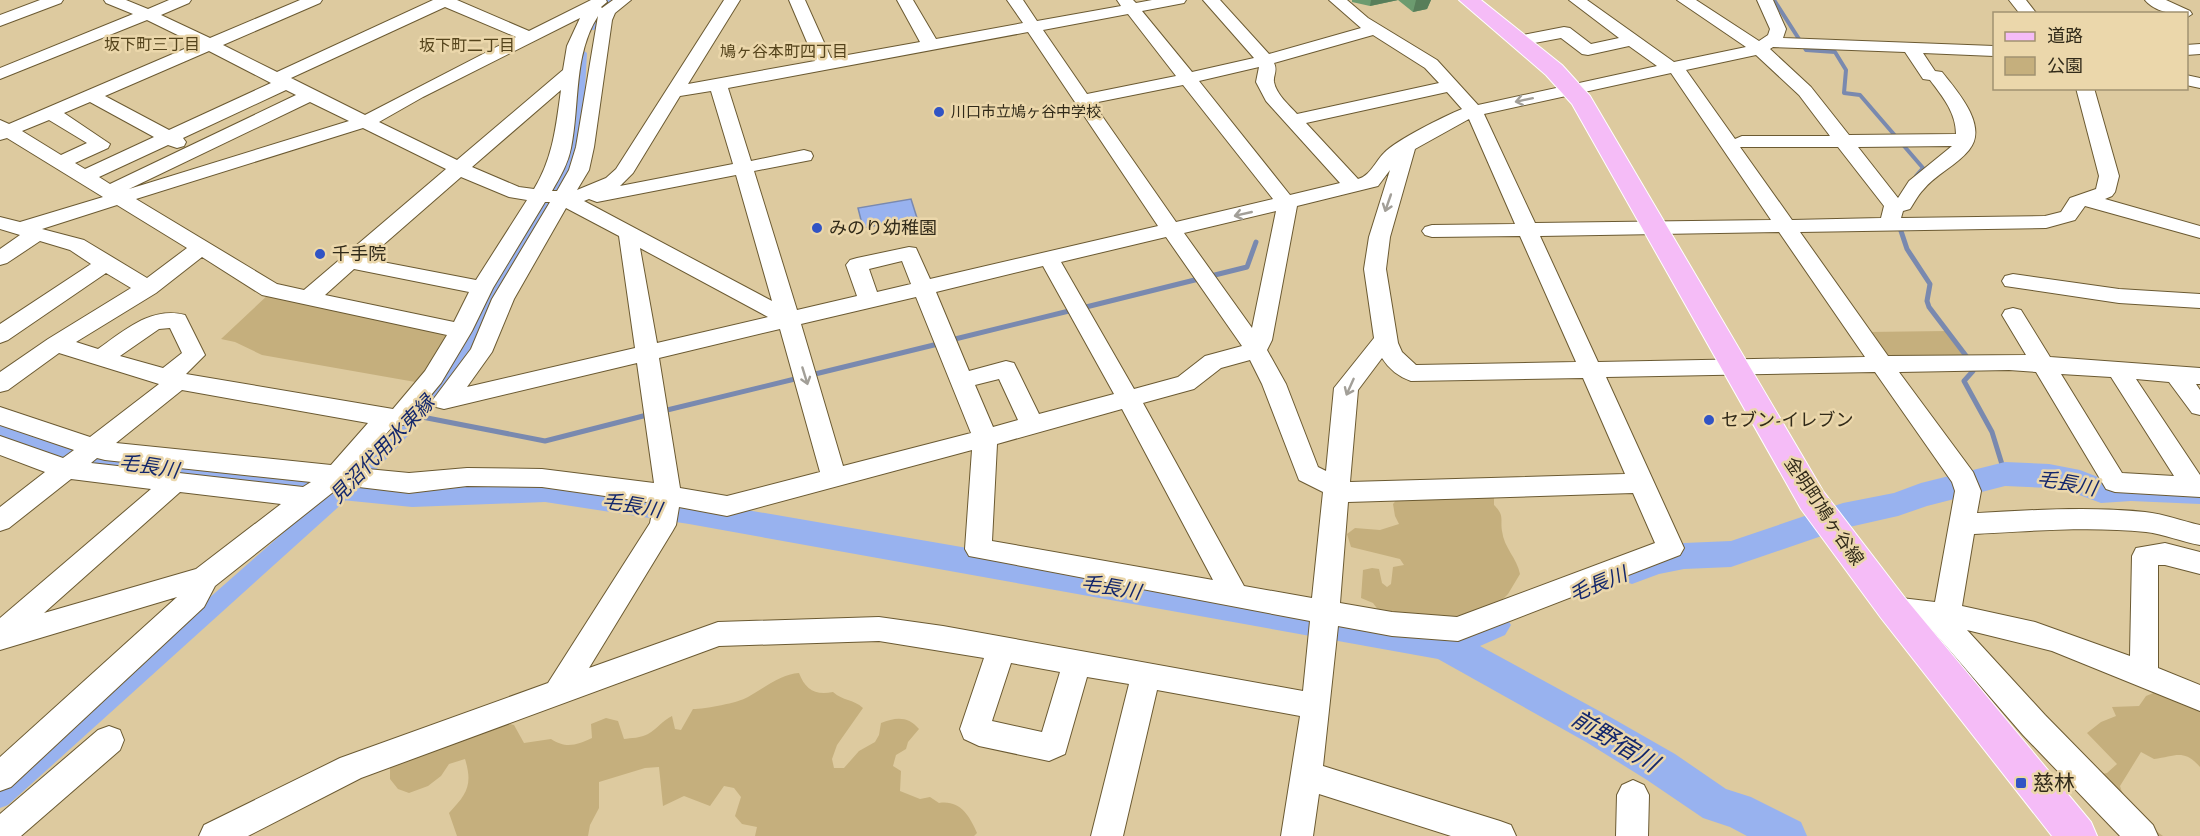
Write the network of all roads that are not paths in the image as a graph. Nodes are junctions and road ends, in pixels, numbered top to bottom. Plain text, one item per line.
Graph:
1 (55, 0) edge
2 (112, 0) edge
3 (183, 0) edge
4 (314, 0) edge
5 (444, 0) edge
6 (732, 0) edge
7 (797, 0) edge
8 (905, 0) edge
9 (1015, 0) edge
10 (1178, 0) edge
11 (1211, 0) edge
12 (1337, 0) edge
13 (1469, 0) edge
14 (1577, 0) edge
15 (1685, 0) edge
16 (1765, 0) edge
17 (2017, 0) edge
18 (2188, 0) edge
19 (2160, 3) edge
20 (1128, 4) edge
21 (603, 6) edge
22 (2027, 12) edge
23 (2180, 12) edge
24 (147, 14) junction
25 (0, 21) edge
26 (1033, 27) junction
27 (1374, 29) junction
28 (530, 37) junction
29 (1633, 40) junction
30 (1519, 41) junction
31 (210, 45) junction
32 (932, 46) junction
33 (1765, 46) junction
34 (1910, 47) junction
35 (1993, 51) edge
36 (1265, 62) junction
37 (825, 65) junction
38 (1673, 67) junction
39 (570, 73) junction
40 (0, 74) edge
41 (1188, 79) junction
42 (281, 81) junction
43 (718, 84) junction
44 (1452, 86) junction
45 (1574, 90) junction
46 (2086, 90) edge
47 (675, 92) junction
48 (310, 95) junction
49 (92, 96) junction
50 (1084, 100) junction
51 (1474, 111) junction
52 (51, 113) junction
53 (1294, 120) junction
54 (367, 121) junction
55 (3, 130) edge
56 (168, 137) junction
57 (1842, 140) junction
58 (1965, 140) junction
59 (1742, 142) dead end
60 (1406, 147) junction
61 (192, 151) junction
62 (804, 156) dead end
63 (61, 162) junction
64 (459, 168) junction
65 (741, 168) junction
66 (85, 176) junction
67 (1354, 187) junction
68 (591, 192) junction
69 (114, 195) junction
70 (556, 198) junction
71 (2087, 200) junction
72 (1287, 204) junction
73 (1892, 215) junction
74 (1786, 225) junction
75 (1656, 227) junction
76 (19, 228) edge
77 (1529, 229) junction
78 (1172, 231) junction
79 (1432, 231) dead end
80 (629, 232) junction
81 (2200, 232) edge
82 (201, 247) junction
83 (0, 258) edge
84 (1049, 259) junction
85 (350, 261) junction
86 (105, 264) junction
87 (2013, 281) dead end
88 (148, 288) junction
89 (482, 288) junction
90 (923, 288) junction
91 (307, 299) junction
92 (869, 301) junction
93 (2200, 302) edge
94 (2013, 315) dead end
95 (789, 320) junction
96 (461, 331) junction
97 (0, 335) edge
98 (1384, 341) junction
99 (56, 344) junction
100 (1256, 350) junction
101 (647, 352) junction
102 (102, 357) junction
103 (1882, 364) junction
104 (2044, 365) junction
105 (1736, 368) junction
106 (2117, 369) junction
107 (1590, 370) junction
108 (2176, 374) junction
109 (2200, 376) edge
110 (172, 380) junction
111 (962, 381) junction
112 (0, 384) edge
113 (1128, 398) junction
114 (2200, 407) edge
115 (0, 416) edge
116 (386, 418) junction
117 (1032, 425) junction
118 (985, 438) junction
119 (0, 445) edge
120 (93, 447) junction
121 (65, 469) junction
122 (336, 476) junction
123 (834, 478) junction
124 (174, 483) junction
125 (1642, 483) junction
126 (2197, 486) edge
127 (1336, 489) junction
128 (668, 494) junction
129 (310, 498) junction
130 (0, 521) edge
131 (1962, 524) junction
132 (2200, 535) edge
133 (2200, 563) edge
134 (205, 578) junction
135 (1234, 594) junction
136 (1893, 608) junction
137 (1326, 611) junction
138 (1940, 614) junction
139 (0, 637) edge
140 (1001, 649) junction
141 (1077, 662) junction
142 (1146, 674) junction
143 (2144, 676) junction
144 (558, 693) junction
145 (2200, 698) edge
146 (1316, 706) junction
147 (109, 740) dead end
148 (1307, 776) junction
149 (0, 777) edge
150 (1633, 795) dead end
151 (0, 834) edge
152 (215, 836) edge
153 (1107, 836) edge
154 (1297, 836) edge
155 (1500, 836) edge
156 (1632, 836) edge
157 (2077, 836) edge
158 (2142, 836) edge

1 - 25 street
2 - 24 street
3 - 24 street
4 - 31 street
5 - 28 street
5 - 42 street
6 - 47 street
7 - 37 street
8 - 32 street
9 - 26 street
10 - 20 street
11 - 36 street
12 - 27 street
13 - 30 main road, 金明町鳩ヶ谷線
14 - 29 street
15 - 33 street
16 - 33 street
17 - 22 street
18 - 19 street
19 - 23 street
20 - 26 street
20 - 41 street
21 - 28 street
21 - 39 street
21 - 70 street
24 - 31 street
24 - 40 street
26 - 32 street
26 - 50 street
27 - 36 street
27 - 44 street
28 - 54 street
29 - 30 street
29 - 38 street
30 - 45 main road, 金明町鳩ヶ谷線
31 - 42 street
31 - 49 street
32 - 37 street
33 - 34 street
33 - 38 street
33 - 57 street
34 - 35 street
34 - 58 street
36 - 41 street
36 - 53 street
37 - 43 street
38 - 45 street
38 - 74 street
39 - 64 street
39 - 70 street
41 - 50 street
41 - 72 street
42 - 48 street
42 - 56 street
43 - 47 street
43 - 65 street
44 - 51 street
44 - 53 street
45 -> 51 street
45 - 75 main road, 金明町鳩ヶ谷線
46 - 71 street
47 - 68 street
48 - 54 street
48 - 61 street
49 - 52 street
49 - 56 street
50 - 78 street
51 - 60 street
51 - 77 street
52 - 55 street
52 - 63 street
53 - 67 street
54 - 64 street
54 - 69 street
55 - 63 street
56 - 61 street
56 - 66 street
57 - 58 street
57 - 59 street
57 - 73 street
58 - 73 street
60 - 67 street
60 -> 98 street
61 - 69 street
62 - 65 street
63 - 66 street
64 - 70 street
64 - 85 street
65 - 68 street
65 - 95 street
66 - 69 street
67 - 72 street
68 - 70 street
69 - 76 street
69 - 82 street
70 - 80 street
70 - 89 street
70 - 101 street
71 - 73 street
71 - 81 street
72 -> 78 street
72 - 100 street
73 - 74 street
74 - 75 street
74 - 103 street
75 - 77 street
75 - 105 main road, 金明町鳩ヶ谷線
76 - 83 street
76 - 86 street
77 - 79 street
77 - 107 street
78 - 84 street
78 - 100 street
80 - 95 street
80 - 101 street
82 - 88 street
82 - 91 street
84 - 90 street
84 - 113 street
85 - 89 street
85 - 91 street
86 - 88 street
86 - 97 street
87 - 93 street
88 - 99 street
89 - 96 street
90 - 92 street
90 - 92 street
90 - 111 street
91 - 96 street
92 - 95 street
94 - 104 street
95 - 101 street
95 -> 123 street
96 - 116 street
98 - 107 street
98 -> 127 street
99 - 102 street
99 - 112 street
100 - 113 street
100 - 127 street
101 - 128 street
102 - 110 street
102 - 110 street
103 - 104 street
103 - 105 street
103 - 131 street
104 - 106 street
104 - 126 street
105 - 107 street
105 - 136 main road, 金明町鳩ヶ谷線
106 - 108 street
106 - 126 street
107 - 125 street
108 - 109 street
108 - 114 street
110 - 116 street
110 - 120 street
111 - 117 street
111 - 118 street
113 - 117 street
113 - 135 street
115 - 120 street
116 - 122 street
117 - 118 street
118 - 123 street
118 - 135 street
119 - 121 street
120 - 121 street
120 - 122 street
121 - 124 street
121 - 130 street
122 - 128 street
122 - 129 street
123 - 128 street
124 - 129 street
124 - 139 street
125 - 127 street
125 - 137 street
127 - 137 street
128 - 144 street
129 - 134 street
131 - 132 street
131 - 138 street
133 - 143 street
134 - 139 street
134 - 149 street
135 - 137 street
136 - 138 street
136 - 157 main road, 金明町鳩ヶ谷線
137 - 146 street
138 - 143 street
138 - 158 street
140 - 141 street
140 - 141 street
140 - 144 street
141 - 142 street
142 - 146 street
142 - 153 street
143 - 145 street
144 - 152 street
146 - 148 street
147 - 151 street
148 - 154 street
148 - 155 street
150 - 156 street

